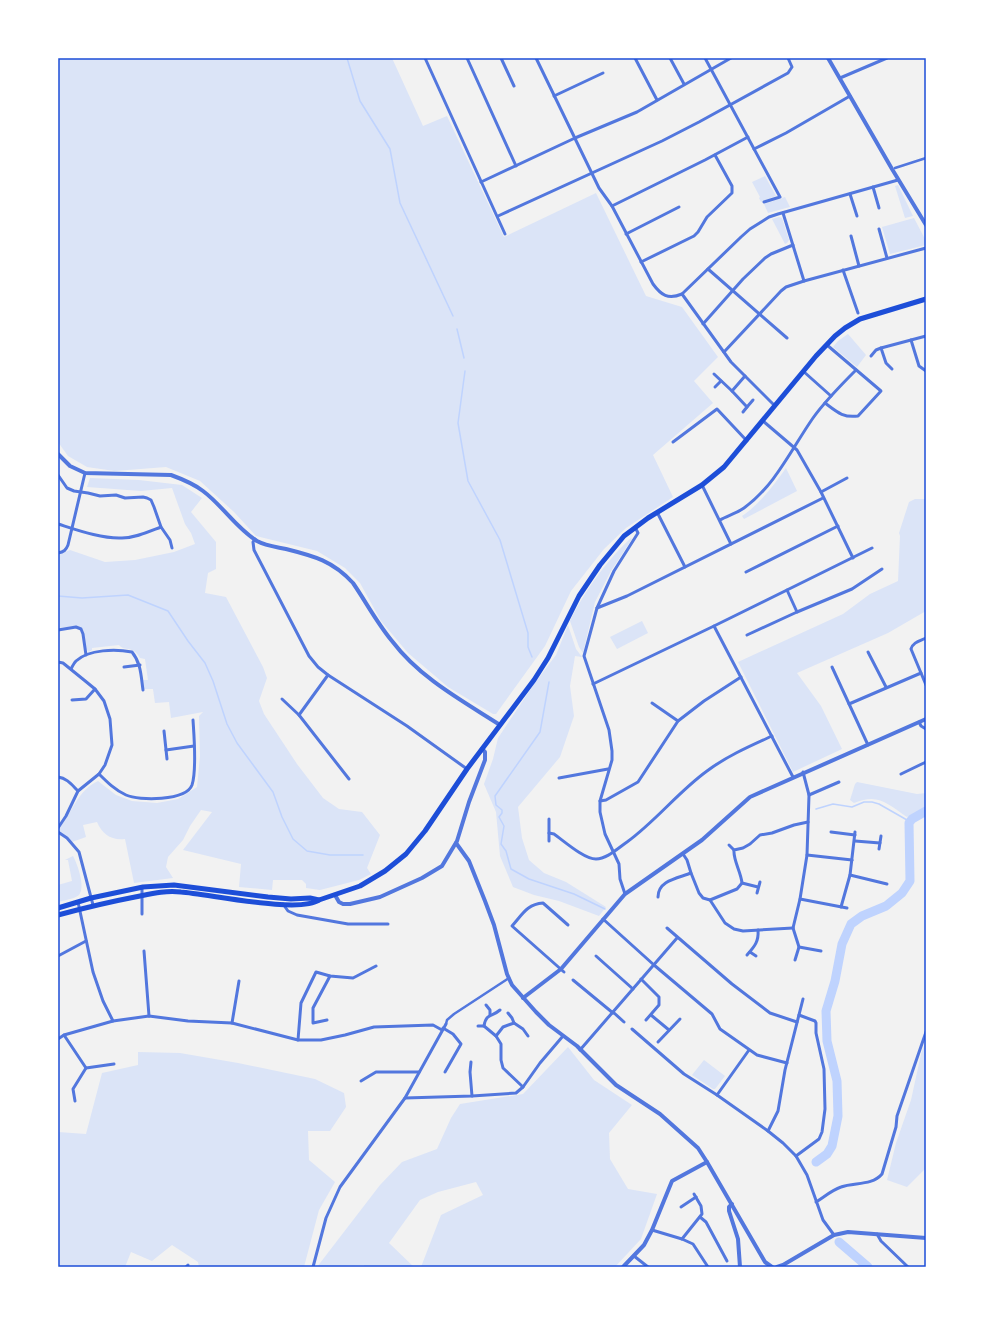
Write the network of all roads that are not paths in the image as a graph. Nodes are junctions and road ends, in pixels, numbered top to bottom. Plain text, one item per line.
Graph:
1 (426, 58) edge
2 (467, 58) edge
3 (501, 58) edge
4 (536, 58) edge
5 (635, 58) edge
6 (670, 58) edge
7 (705, 58) edge
8 (731, 58) edge
9 (788, 58) edge
10 (828, 58) edge
11 (887, 58) edge
12 (711, 68) junction
13 (603, 73) dead end
14 (840, 78) junction
15 (684, 84) junction
16 (514, 86) dead end
17 (554, 96) junction
18 (850, 96) junction
19 (658, 100) junction
20 (730, 104) junction
21 (748, 137) junction
22 (575, 138) junction
23 (754, 149) junction
24 (715, 155) junction
25 (926, 158) edge
26 (516, 166) junction
27 (895, 168) dead end
28 (591, 172) junction
29 (898, 180) junction
30 (481, 182) junction
31 (874, 187) junction
32 (850, 194) junction
33 (764, 202) dead end
34 (612, 206) junction
35 (679, 207) dead end
36 (879, 208) dead end
37 (783, 213) junction
38 (498, 216) junction
39 (857, 216) dead end
40 (924, 218) edge
41 (926, 225) edge
42 (879, 229) dead end
43 (505, 234) dead end
44 (626, 234) junction
45 (851, 236) dead end
46 (793, 245) junction
47 (926, 248) edge
48 (887, 258) junction
49 (641, 262) junction
50 (859, 266) junction
51 (708, 269) junction
52 (843, 270) junction
53 (804, 281) junction
54 (733, 291) junction
55 (682, 294) junction
56 (926, 299) edge
57 (858, 313) dead end
58 (759, 314) junction
59 (703, 324) junction
60 (926, 336) edge
61 (787, 338) dead end
62 (911, 340) junction
63 (827, 345) junction
64 (881, 348) junction
65 (724, 352) junction
66 (871, 356) dead end
67 (892, 369) dead end
68 (856, 370) junction
69 (804, 371) junction
70 (926, 371) edge
71 (714, 374) dead end
72 (745, 376) junction
73 (721, 381) junction
74 (715, 387) dead end
75 (732, 391) junction
76 (831, 396) junction
77 (753, 400) dead end
78 (825, 403) junction
79 (748, 406) junction
80 (775, 406) junction
81 (743, 412) dead end
82 (763, 421) junction
83 (746, 441) junction
84 (672, 442) dead end
85 (794, 446) junction
86 (58, 454) edge
87 (85, 473) junction
88 (58, 475) edge
89 (847, 478) dead end
90 (702, 484) junction
91 (821, 492) junction
92 (81, 493) junction
93 (823, 498) junction
94 (657, 512) junction
95 (720, 520) junction
96 (58, 524) edge
97 (838, 526) junction
98 (161, 527) junction
99 (635, 527) junction
100 (72, 528) junction
101 (255, 539) junction
102 (731, 544) junction
103 (172, 548) dead end
104 (872, 548) dead end
105 (58, 553) edge
106 (853, 558) junction
107 (685, 567) junction
108 (882, 569) dead end
109 (746, 572) dead end
110 (787, 590) junction
111 (597, 608) junction
112 (797, 612) junction
113 (714, 626) junction
114 (58, 630) edge
115 (747, 635) dead end
116 (926, 638) edge
117 (868, 652) dead end
118 (86, 655) junction
119 (58, 662) edge
120 (140, 665) junction
121 (124, 667) dead end
122 (832, 667) dead end
123 (71, 669) junction
124 (921, 673) junction
125 (328, 675) junction
126 (740, 677) junction
127 (924, 677) edge
128 (593, 684) junction
129 (926, 685) edge
130 (886, 687) junction
131 (95, 689) junction
132 (143, 690) dead end
133 (282, 699) dead end
134 (72, 700) dead end
135 (652, 703) dead end
136 (849, 704) junction
137 (299, 715) junction
138 (926, 719) edge
139 (193, 720) dead end
140 (678, 721) junction
141 (919, 722) junction
142 (500, 725) junction
143 (926, 729) edge
144 (164, 731) dead end
145 (772, 736) junction
146 (868, 745) junction
147 (194, 746) junction
148 (482, 749) junction
149 (166, 750) junction
150 (167, 759) dead end
151 (926, 762) edge
152 (467, 769) junction
153 (608, 770) junction
154 (803, 772) junction
155 (99, 774) junction
156 (901, 774) dead end
157 (58, 777) edge
158 (794, 777) junction
159 (559, 778) dead end
160 (349, 779) dead end
161 (839, 782) dead end
162 (78, 791) junction
163 (809, 795) junction
164 (600, 801) junction
165 (549, 818) dead end
166 (808, 822) junction
167 (58, 828) edge
168 (58, 832) edge
169 (549, 832) junction
170 (831, 832) dead end
171 (881, 836) dead end
172 (549, 840) dead end
173 (855, 841) junction
174 (456, 842) junction
175 (880, 843) junction
176 (729, 845) dead end
177 (879, 848) dead end
178 (734, 850) junction
179 (613, 852) junction
180 (683, 854) junction
181 (807, 855) junction
182 (852, 860) junction
183 (691, 873) junction
184 (850, 875) junction
185 (760, 882) dead end
186 (879, 882) junction
187 (742, 883) junction
188 (887, 884) dead end
189 (142, 887) junction
190 (758, 887) junction
191 (878, 887) dead end
192 (757, 893) dead end
193 (625, 894) junction
194 (143, 895) junction
195 (335, 895) junction
196 (658, 897) dead end
197 (91, 898) junction
198 (281, 898) junction
199 (800, 899) junction
200 (319, 900) junction
201 (710, 900) junction
202 (78, 902) junction
203 (93, 905) junction
204 (283, 906) junction
205 (841, 907) junction
206 (58, 908) edge
207 (847, 908) dead end
208 (80, 909) junction
209 (142, 914) dead end
210 (58, 915) edge
211 (603, 919) junction
212 (388, 924) dead end
213 (568, 925) dead end
214 (667, 928) dead end
215 (793, 928) junction
216 (758, 930) junction
217 (677, 938) junction
218 (86, 941) junction
219 (800, 947) junction
220 (144, 951) dead end
221 (821, 951) dead end
222 (750, 952) junction
223 (747, 955) dead end
224 (58, 956) edge
225 (596, 956) dead end
226 (756, 956) dead end
227 (795, 960) dead end
228 (654, 965) junction
229 (376, 966) dead end
230 (563, 971) junction
231 (330, 976) junction
232 (509, 978) junction
233 (641, 979) junction
234 (573, 980) dead end
235 (239, 981) dead end
236 (633, 989) junction
237 (522, 998) junction
238 (803, 999) dead end
239 (486, 1005) dead end
240 (500, 1010) dead end
241 (508, 1013) dead end
242 (613, 1013) junction
243 (490, 1015) junction
244 (651, 1015) junction
245 (149, 1016) junction
246 (798, 1016) junction
247 (680, 1018) dead end
248 (327, 1020) dead end
249 (646, 1020) dead end
250 (114, 1021) junction
251 (624, 1022) dead end
252 (797, 1022) junction
253 (232, 1023) junction
254 (514, 1023) junction
255 (446, 1024) joint
256 (478, 1026) dead end
257 (484, 1026) junction
258 (443, 1029) junction
259 (632, 1029) dead end
260 (669, 1030) junction
261 (926, 1032) edge
262 (64, 1035) junction
263 (496, 1036) junction
264 (528, 1036) dead end
265 (563, 1036) junction
266 (58, 1039) edge
267 (298, 1040) junction
268 (658, 1042) dead end
269 (580, 1050) junction
270 (749, 1050) junction
271 (472, 1062) dead end
272 (786, 1063) junction
273 (114, 1064) dead end
274 (86, 1068) junction
275 (419, 1072) junction
276 (445, 1072) dead end
277 (361, 1081) dead end
278 (523, 1087) junction
279 (618, 1087) junction
280 (614, 1092) dead end
281 (717, 1095) junction
282 (472, 1096) junction
283 (405, 1098) junction
284 (75, 1101) dead end
285 (768, 1131) junction
286 (796, 1156) junction
287 (707, 1162) junction
288 (816, 1202) junction
289 (732, 1204) junction
290 (681, 1208) dead end
291 (700, 1217) junction
292 (652, 1230) junction
293 (877, 1234) junction
294 (834, 1235) junction
295 (926, 1238) edge
296 (682, 1239) junction
297 (634, 1256) junction
298 (727, 1261) dead end
299 (313, 1267) edge
300 (623, 1267) edge
301 (648, 1267) edge
302 (708, 1267) edge
303 (740, 1267) edge
304 (772, 1267) edge
305 (777, 1267) edge
306 (908, 1267) edge

1 - 30 street
2 - 26 street
3 - 16 street
4 - 17 street
5 - 19 street
6 - 15 street
7 - 12 street
8 - 12 street
9 - 20 street
10 - 14 street
11 - 14 street
12 - 15 street
12 - 20 street
13 - 17 street
14 - 18 street
15 - 19 street
17 - 22 street
18 - 23 street
18 - 29 street
19 - 22 street
20 - 21 street
20 - 28 street
21 - 23 street
21 - 24 street
22 - 26 street
22 - 28 street
23 - 33 street
24 - 34 street
24 - 49 street
25 - 27 street
26 - 30 street
28 - 34 street
28 - 38 street
29 - 31 street
29 - 40 street
30 - 38 street
31 - 32 street
31 - 36 street
32 - 37 street
32 - 39 street
34 - 44 street
35 - 44 street
37 - 46 street
37 - 51 street
38 - 43 street
40 - 41 street
42 - 48 street
44 - 49 street
45 - 50 street
46 - 53 street
46 - 54 street
47 - 48 street
48 - 50 street
49 - 55 street
50 - 52 street
51 - 54 street
51 - 55 street
52 - 53 street
52 - 57 street
53 - 58 street
54 - 58 street
54 - 59 street
55 - 59 street
56 - 63 main road
58 - 61 street
58 - 65 street
59 - 65 street
60 - 62 street
62 - 64 street
62 - 70 street
63 - 68 street
63 - 69 main road
64 - 66 street
64 - 67 street
65 - 72 street
68 - 76 street
68 - 78 street
69 - 76 street
69 - 80 main road
71 - 73 street
72 - 75 street
72 - 80 street
73 - 74 street
73 - 75 street
75 - 79 street
76 - 78 street
77 - 79 street
78 - 85 street
79 - 81 street
80 - 82 main road
82 - 83 main road
82 - 85 street
83 - 84 street
83 - 90 main road
85 - 91 street
85 - 95 street
86 - 87 street
87 - 92 street
87 - 101 street
88 - 92 street
89 - 91 street
90 - 94 main road
90 - 95 street
91 - 93 street
92 - 98 street
92 - 100 street
93 - 97 street
93 - 102 street
94 - 99 main road
94 - 107 street
95 - 102 street
96 - 100 street
97 - 106 street
97 - 109 street
98 - 100 street
98 - 103 street
99 - 111 street
99 - 142 main road
100 - 105 street
101 - 125 street
101 - 142 street
102 - 107 street
104 - 106 street
106 - 110 street
107 - 111 street
108 - 112 street
110 - 112 street
110 - 113 street
111 - 128 street
112 - 115 street
113 - 126 street
113 - 128 street
114 - 118 street
116 - 124 street
117 - 130 street
118 - 120 street
118 - 123 street
119 - 123 street
120 - 121 street
120 - 132 street
122 - 136 street
123 - 131 street
124 - 127 street
124 - 130 street
125 - 137 street
125 - 152 street
126 - 140 street
126 - 145 street
127 - 129 street
128 - 153 street
130 - 136 street
131 - 134 street
131 - 155 street
133 - 137 street
135 - 140 street
136 - 146 street
137 - 160 street
138 - 141 street
139 - 147 street
140 - 164 street
141 - 143 street
141 - 146 street
142 - 148 main road
144 - 149 street
145 - 158 street
145 - 179 street
146 - 154 street
147 - 149 street
147 - 155 street
148 - 152 main road
148 - 174 street
149 - 150 street
151 - 156 street
152 - 195 main road
153 - 159 street
153 - 164 street
154 - 158 street
154 - 163 street
155 - 162 street
157 - 162 street
158 - 180 street
161 - 163 street
162 - 167 street
163 - 166 street
164 - 179 street
165 - 169 street
166 - 178 street
166 - 181 street
168 - 197 street
169 - 172 street
169 - 179 street
170 - 173 street
171 - 175 street
173 - 175 street
173 - 182 street
174 - 195 street
174 - 232 street
175 - 177 street
176 - 178 street
178 - 187 street
179 - 193 street
180 - 183 street
180 - 193 street
181 - 182 street
181 - 199 street
182 - 184 street
183 - 196 street
183 - 201 street
184 - 186 street
184 - 205 street
185 - 190 street
186 - 188 street
186 - 191 street
187 - 190 street
187 - 201 street
189 - 194 street
189 - 197 main road
189 - 198 main road
190 - 192 street
193 - 211 street
194 - 203 main road
194 - 204 main road
194 - 209 street
195 - 200 main road
197 - 202 main road
197 - 203 street
198 - 200 main road
198 - 204 street
199 - 205 street
199 - 215 street
200 - 204 main road
201 - 216 street
202 - 206 main road
202 - 208 street
203 - 208 main road
204 - 212 street
205 - 207 street
208 - 210 main road
208 - 218 street
211 - 228 street
211 - 230 street
213 - 230 street
214 - 217 street
215 - 216 street
215 - 219 street
216 - 222 street
217 - 228 street
217 - 252 street
218 - 224 street
218 - 250 street
219 - 221 street
219 - 227 street
220 - 245 street
222 - 223 street
222 - 226 street
225 - 236 street
228 - 233 street
228 - 270 street
229 - 231 street
230 - 237 street
231 - 248 street
231 - 267 street
232 - 237 street
232 - 255 street
233 - 236 street
233 - 244 street
234 - 242 street
235 - 253 street
236 - 242 street
237 - 265 street
238 - 246 street
239 - 243 street
240 - 243 street
241 - 254 street
242 - 251 street
242 - 269 street
243 - 257 street
244 - 249 street
244 - 260 street
245 - 250 street
245 - 253 street
246 - 252 street
246 - 286 street
247 - 260 street
250 - 262 street
252 - 272 street
253 - 267 street
254 - 263 street
254 - 264 street
255 - 258 street
256 - 257 street
257 - 263 street
258 - 267 street
258 - 275 street
258 - 276 street
259 - 281 street
260 - 268 street
261 - 288 street
262 - 266 street
262 - 274 street
263 - 278 street
265 - 269 street
265 - 278 street
269 - 279 street
270 - 272 street
270 - 281 street
271 - 282 street
272 - 285 street
273 - 274 street
274 - 284 street
275 - 277 street
275 - 283 street
278 - 282 street
279 - 280 street
279 - 287 street
281 - 285 street
282 - 283 street
283 - 299 street
285 - 286 street
286 - 288 street
287 - 289 street
287 - 292 street
288 - 294 street
289 - 303 street
289 - 304 street
290 - 291 street
291 - 296 street
291 - 298 street
292 - 296 street
292 - 297 street
293 - 294 street
293 - 295 street
293 - 306 street
294 - 305 street
296 - 302 street
297 - 300 street
297 - 301 street

